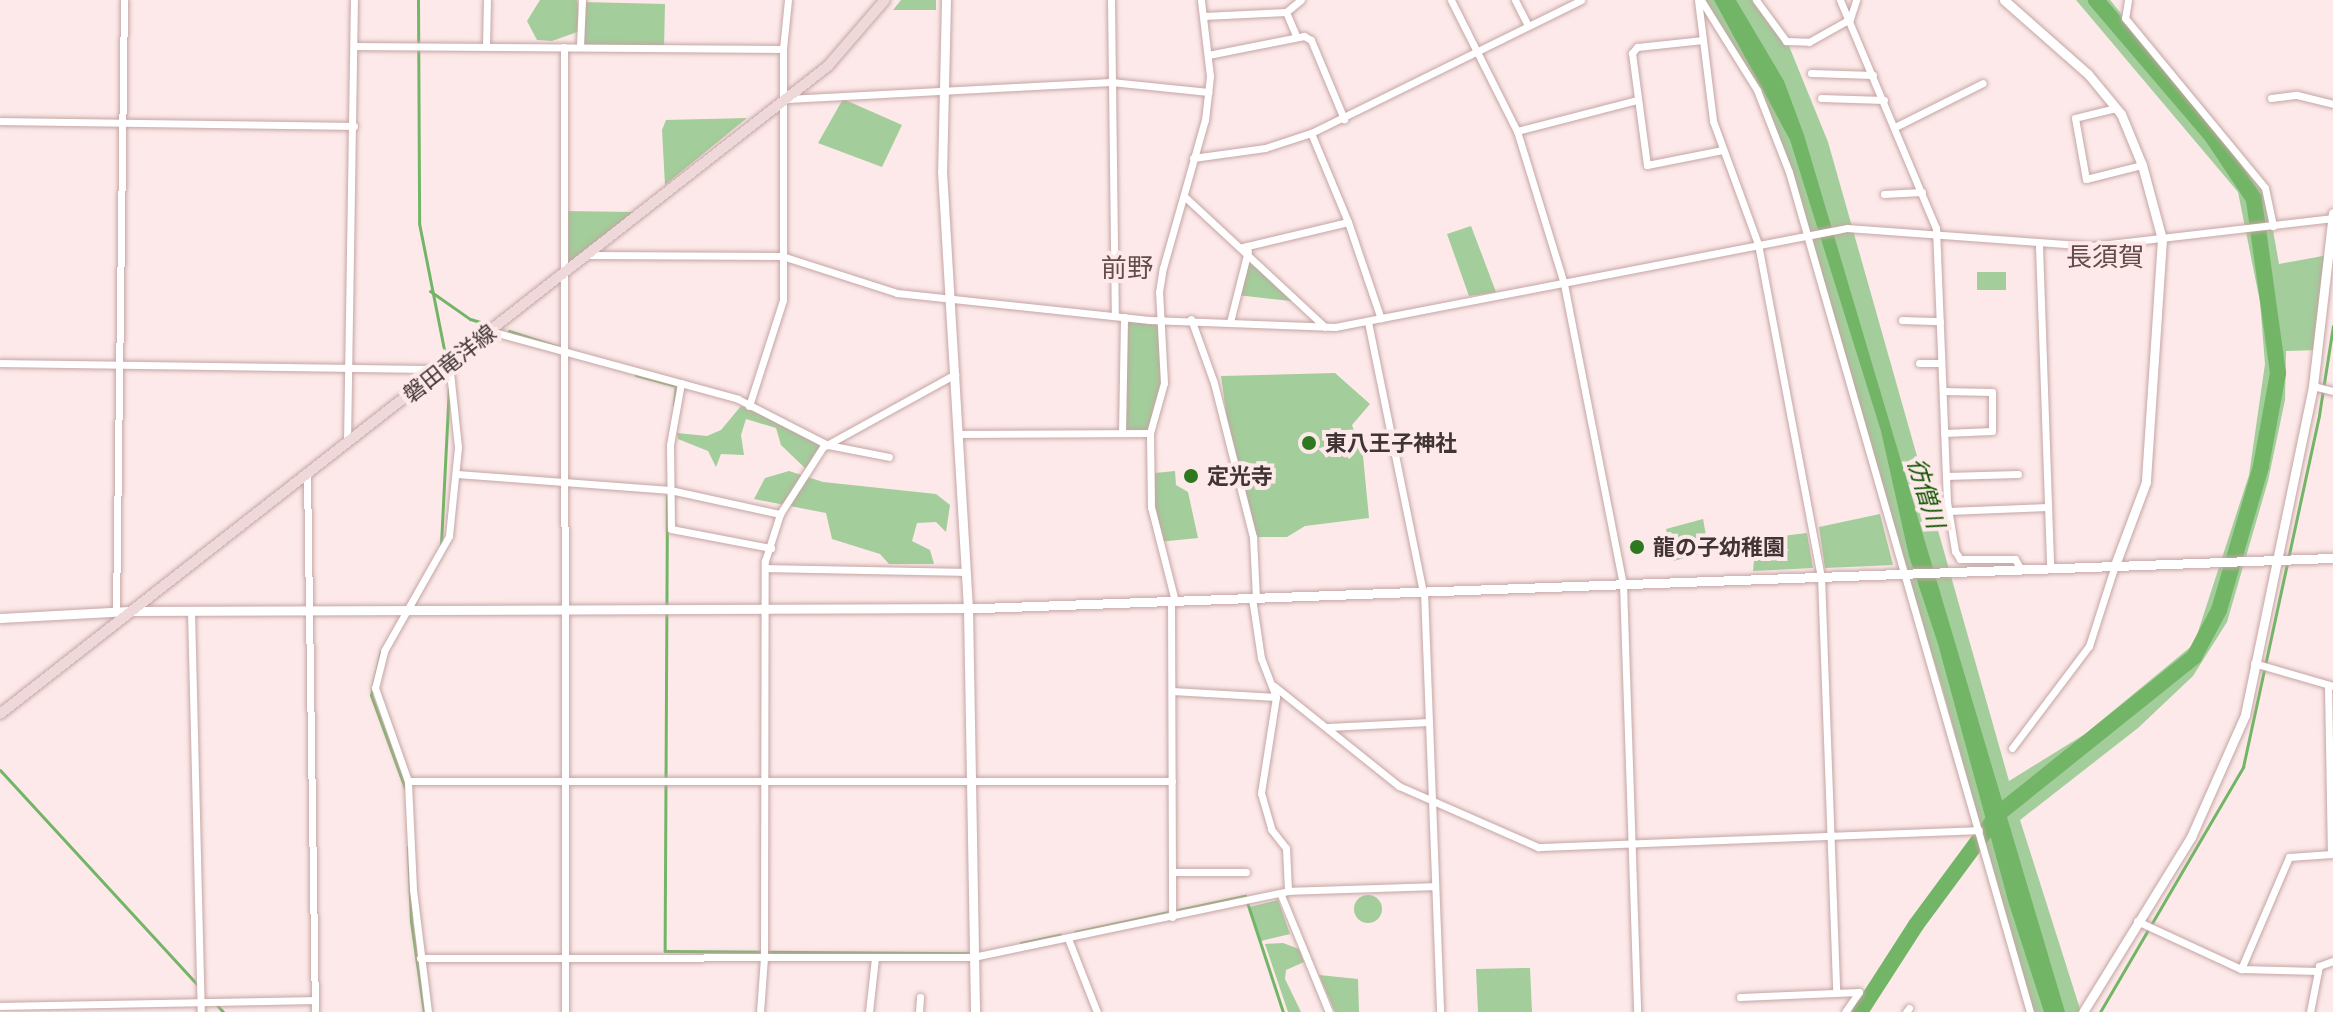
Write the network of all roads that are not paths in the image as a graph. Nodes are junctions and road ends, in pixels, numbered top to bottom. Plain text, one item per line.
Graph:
1 (124, 0) edge
2 (354, 0) edge
3 (487, 0) edge
4 (582, 0) edge
5 (788, 0) edge
6 (885, 0) edge
7 (946, 0) edge
8 (1111, 0) edge
9 (1201, 0) edge
10 (1301, 0) edge
11 (1451, 0) edge
12 (1515, 0) edge
13 (1581, 0) edge
14 (1699, 0) edge
15 (1756, 0) edge
16 (1840, 0) edge
17 (1856, 0) edge
18 (2004, 0) edge
19 (2128, 0) edge
20 (1286, 12) junction
21 (1204, 16) junction
22 (1850, 19) junction
23 (1528, 26) junction
24 (1295, 33) junction
25 (1703, 40) junction
26 (354, 46) junction
27 (486, 46) junction
28 (580, 46) junction
29 (564, 47) junction
30 (783, 49) junction
31 (1476, 51) junction
32 (1208, 55) junction
33 (1811, 73) dead end
34 (1873, 75) junction
35 (1111, 82) junction
36 (1983, 83) dead end
37 (945, 89) junction
38 (1208, 92) junction
39 (1821, 98) dead end
40 (2271, 98) dead end
41 (785, 99) junction
42 (1637, 100) junction
43 (1884, 100) junction
44 (2333, 104) edge
45 (2116, 108) junction
46 (1344, 119) junction
47 (0, 121) edge
48 (123, 122) junction
49 (354, 126) junction
50 (1895, 127) junction
51 (1517, 131) junction
52 (1311, 133) junction
53 (1723, 150) junction
54 (1193, 158) junction
55 (2142, 165) junction
56 (1922, 192) junction
57 (1884, 194) dead end
58 (1184, 196) junction
59 (2333, 216) edge
60 (1348, 222) junction
61 (2273, 226) junction
62 (1807, 236) junction
63 (1936, 237) junction
64 (2162, 239) junction
65 (1758, 244) junction
66 (2039, 246) junction
67 (1246, 249) junction
68 (589, 255) junction
69 (782, 256) junction
70 (563, 274) junction
71 (1564, 284) junction
72 (949, 299) junction
73 (1120, 317) junction
74 (1159, 318) junction
75 (1191, 319) junction
76 (1381, 319) junction
77 (1902, 320) dead end
78 (1940, 321) junction
79 (1230, 322) junction
80 (1368, 322) junction
81 (1325, 327) junction
82 (490, 331) junction
83 (563, 350) junction
84 (0, 363) edge
85 (1919, 363) dead end
86 (1941, 363) junction
87 (119, 364) junction
88 (445, 366) junction
89 (349, 369) junction
90 (955, 374) junction
91 (681, 383) junction
92 (2313, 386) junction
93 (1943, 391) junction
94 (2333, 391) edge
95 (749, 406) junction
96 (1122, 433) junction
97 (1150, 433) junction
98 (1944, 433) junction
99 (960, 434) junction
100 (347, 443) junction
101 (828, 445) junction
102 (889, 457) dead end
103 (307, 474) junction
104 (457, 474) junction
105 (2018, 474) dead end
106 (1946, 476) junction
107 (564, 482) junction
108 (670, 490) junction
109 (2048, 507) junction
110 (1948, 511) junction
111 (780, 514) junction
112 (771, 548) junction
113 (2333, 558) edge
114 (2273, 560) junction
115 (2115, 565) junction
116 (2050, 567) junction
117 (765, 568) junction
118 (2020, 568) junction
119 (966, 572) junction
120 (1907, 573) junction
121 (1821, 576) junction
122 (1623, 584) junction
123 (1424, 592) junction
124 (1254, 598) junction
125 (1173, 601) junction
126 (765, 608) junction
127 (968, 608) junction
128 (311, 609) junction
129 (409, 609) junction
130 (564, 609) junction
131 (116, 611) junction
132 (129, 611) junction
133 (191, 611) junction
134 (0, 618) edge
135 (2254, 663) junction
136 (1274, 686) junction
137 (2330, 686) edge
138 (1172, 691) junction
139 (1276, 697) junction
140 (0, 714) edge
141 (1429, 722) junction
142 (1328, 727) junction
143 (2012, 748) dead end
144 (970, 780) junction
145 (408, 781) junction
146 (564, 781) junction
147 (764, 781) junction
148 (1172, 781) junction
149 (1432, 802) junction
150 (1979, 830) junction
151 (1831, 836) junction
152 (1633, 843) junction
153 (2332, 854) edge
154 (1172, 872) junction
155 (1246, 872) dead end
156 (1435, 886) junction
157 (1285, 893) junction
158 (1172, 913) junction
159 (2137, 921) junction
160 (1069, 941) junction
161 (973, 952) junction
162 (565, 957) junction
163 (764, 957) junction
164 (420, 958) junction
165 (875, 958) junction
166 (2333, 961) edge
167 (2241, 969) junction
168 (2318, 971) junction
169 (1836, 993) junction
170 (920, 997) dead end
171 (1740, 997) dead end
172 (315, 1000) junction
173 (201, 1002) junction
174 (0, 1006) edge
175 (201, 1012) edge
176 (315, 1012) edge
177 (428, 1012) edge
178 (565, 1012) edge
179 (760, 1012) edge
180 (869, 1012) edge
181 (919, 1012) edge
182 (975, 1012) edge
183 (1097, 1012) edge
184 (1329, 1012) edge
185 (1440, 1012) edge
186 (1637, 1012) edge
187 (1845, 1012) edge
188 (2030, 1012) edge
189 (2083, 1012) edge
190 (2310, 1012) edge

1 - 48 street
2 - 26 street
3 - 27 street
4 - 28 street
5 - 30 street
6 - 41 main road, 磐田竜洋線
7 - 37 street
8 - 35 street
9 - 21 street
10 - 20 street
11 - 31 street
12 - 23 street
13 - 23 street
14 - 25 street
14 - 62 street
15 - 22 street
16 - 22 street
17 - 22 street
18 - 45 street
19 - 61 street
20 - 21 street
20 - 24 street
21 - 32 street
22 - 34 street
23 - 31 street
24 - 32 street
24 - 46 street
25 - 42 street
25 - 53 street
26 - 27 street
26 - 49 street
27 - 29 street
28 - 29 street
28 - 30 street
29 - 70 street
30 - 41 street
31 - 46 street
31 - 51 street
32 - 38 street
33 - 34 street
34 - 43 street
35 - 37 street
35 - 38 street
35 - 73 street
36 - 50 street
37 - 41 street
37 - 72 street
38 - 54 street
39 - 43 street
40 - 44 street
41 - 68 main road, 磐田竜洋線
41 - 69 street
42 - 51 street
42 - 53 street
43 - 50 street
45 - 55 street
45 - 55 street
46 - 52 street
47 - 48 street
48 - 49 street
48 - 87 street
49 - 89 street
50 - 56 street
51 - 71 street
52 - 54 street
52 - 60 street
53 - 65 street
54 - 58 street
55 - 64 street
56 - 57 street
56 - 63 street
58 - 67 street
58 - 74 street
59 - 61 street
59 - 92 street
60 - 67 street
60 - 76 street
61 - 64 street
62 - 63 street
62 - 65 street
62 - 120 street
63 - 66 street
63 - 78 street
64 - 66 street
64 - 115 street
65 - 71 street
65 - 121 street
66 - 109 street
67 - 79 street
67 - 81 street
68 - 69 street
68 - 70 main road, 磐田竜洋線
69 - 72 street
69 - 95 street
70 - 82 main road, 磐田竜洋線
70 - 83 street
71 - 76 street
71 - 122 street
72 - 73 street
72 - 90 street
73 - 74 street
73 - 96 street
74 - 75 street
74 - 97 street
75 - 79 street
75 - 124 street
76 - 80 street
77 - 78 street
78 - 86 street
79 - 81 street
80 - 81 street
80 - 123 street
82 - 83 street
82 - 88 main road, 磐田竜洋線
83 - 91 street
83 - 107 street
84 - 87 street
85 - 86 street
86 - 93 street
87 - 89 street
87 - 131 street
88 - 89 street
88 - 100 main road, 磐田竜洋線
88 - 104 street
89 - 100 street
90 - 99 street
90 - 101 street
91 - 95 street
91 - 108 street
92 - 94 street
92 - 114 street
93 - 98 street
93 - 98 street
95 - 101 street
96 - 97 street
96 - 99 street
97 - 125 street
98 - 106 street
99 - 119 street
100 - 103 main road, 磐田竜洋線
101 - 102 street
101 - 111 street
103 - 128 street
103 - 132 main road, 磐田竜洋線
104 - 107 street
104 - 129 street
105 - 106 street
106 - 110 street
107 - 108 street
107 - 130 street
108 - 111 street
108 - 112 street
109 - 110 street
109 - 116 street
110 - 118 street
111 - 112 street
112 - 117 street
113 - 114 street
114 - 115 street
114 - 135 street
115 - 116 street
115 - 143 street
116 - 118 street
117 - 119 street
117 - 126 street
118 - 120 street
119 - 127 street
120 - 121 street
120 - 150 street
121 - 122 street
121 - 151 street
122 - 123 street
122 - 152 street
123 - 124 street
123 - 141 street
124 - 125 street
124 - 136 street
125 - 127 street
125 - 138 street
126 - 127 street
126 - 130 street
126 - 147 street
127 - 144 street
128 - 129 street
128 - 133 street
128 - 172 street
129 - 130 street
129 - 145 street
130 - 146 street
131 - 132 street
131 - 134 street
132 - 133 street
132 - 140 main road, 磐田竜洋線
133 - 173 street
135 - 137 street
135 - 159 street
136 - 139 street
136 - 142 street
137 - 153 street
138 - 139 street
138 - 148 street
139 - 157 street
141 - 142 street
141 - 149 street
142 - 149 street
144 - 147 street
144 - 148 street
144 - 161 street
145 - 146 street
145 - 164 street
146 - 147 street
146 - 162 street
147 - 163 street
148 - 154 street
149 - 152 street
149 - 156 street
150 - 151 street
150 - 188 street
151 - 152 street
151 - 169 street
152 - 186 street
153 - 167 street
154 - 155 street
154 - 158 street
156 - 157 street
156 - 185 street
157 - 158 street
157 - 184 street
158 - 160 street
159 - 167 street
159 - 189 street
160 - 161 street
160 - 183 street
161 - 165 street
161 - 182 street
162 - 163 street
162 - 164 street
162 - 178 street
163 - 165 street
163 - 179 street
164 - 177 street
165 - 180 street
166 - 168 street
167 - 168 street
168 - 190 street
169 - 171 street
169 - 187 street
170 - 181 street
172 - 173 street
172 - 176 street
173 - 174 street
173 - 175 street

